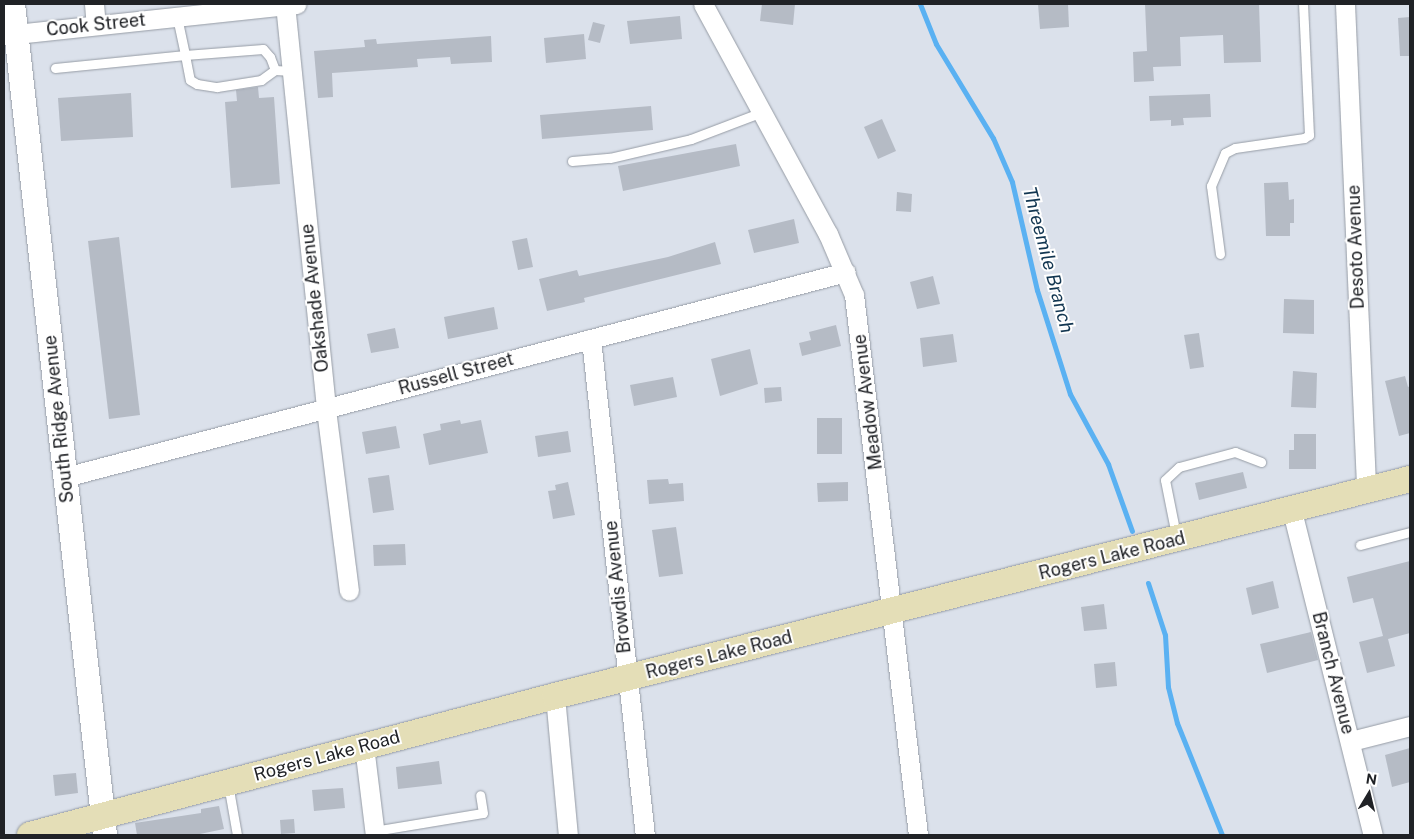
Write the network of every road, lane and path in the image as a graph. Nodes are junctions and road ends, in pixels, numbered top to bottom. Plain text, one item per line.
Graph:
1 (13, 4) edge
2 (94, 4) edge
3 (289, 4) edge
4 (703, 4) edge
5 (1303, 4) edge
6 (1345, 4) edge
7 (177, 17) junction
8 (96, 25) junction
9 (16, 34) junction
10 (185, 56) junction
11 (55, 68) dead end
12 (283, 70) junction
13 (762, 112) junction
14 (572, 161) dead end
15 (1220, 254) dead end
16 (846, 272) junction
17 (591, 339) junction
18 (326, 408) junction
19 (1261, 462) dead end
20 (66, 477) junction
21 (1410, 479) edge
22 (1366, 491) junction
23 (1292, 511) junction
24 (1410, 532) edge
25 (1177, 540) junction
26 (1360, 545) dead end
27 (349, 591) dead end
28 (891, 612) junction
29 (628, 678) junction
30 (555, 696) junction
31 (1410, 726) edge
32 (1351, 741) junction
33 (364, 746) junction
34 (227, 782) junction
35 (480, 796) dead end
36 (103, 825) edge
37 (374, 833) edge
38 (30, 835) edge
39 (237, 835) edge
40 (568, 835) edge
41 (645, 835) edge
42 (918, 835) edge
43 (1373, 835) edge

1 - 9 street, South Ridge Avenue
2 - 8 street
3 - 7 street, Cook Street
3 - 12 street, Oakshade Avenue
4 - 13 street, Meadow Avenue
5 - 15 lane
6 - 22 street, Desoto Avenue
7 - 8 street, Cook Street
7 - 10 lane
8 - 9 street, Cook Street
9 - 20 street, South Ridge Avenue
10 - 11 lane
10 - 12 lane
10 - 12 lane
12 - 18 street, Oakshade Avenue
13 - 14 lane
13 - 16 street, Meadow Avenue
16 - 17 street, Russell Street
16 - 28 street, Meadow Avenue
17 - 18 street, Russell Street
17 - 29 street, Browdis Avenue
18 - 20 street, Russell Street
18 - 27 street, Oakshade Avenue
19 - 25 lane
20 - 36 street, South Ridge Avenue
21 - 22 main road, Rogers Lake Road
22 - 23 main road, Rogers Lake Road
23 - 25 main road, Rogers Lake Road
23 - 32 street, Branch Avenue
24 - 26 lane
25 - 28 main road, Rogers Lake Road
28 - 29 main road, Rogers Lake Road
28 - 42 street, Meadow Avenue
29 - 30 main road, Rogers Lake Road
29 - 41 street, Browdis Avenue
30 - 33 main road, Rogers Lake Road
30 - 40 street
31 - 32 street
32 - 43 street, Branch Avenue
33 - 34 main road, Rogers Lake Road
33 - 37 street
34 - 36 main road, Rogers Lake Road
34 - 39 lane
35 - 37 lane
36 - 38 main road, Rogers Lake Road

